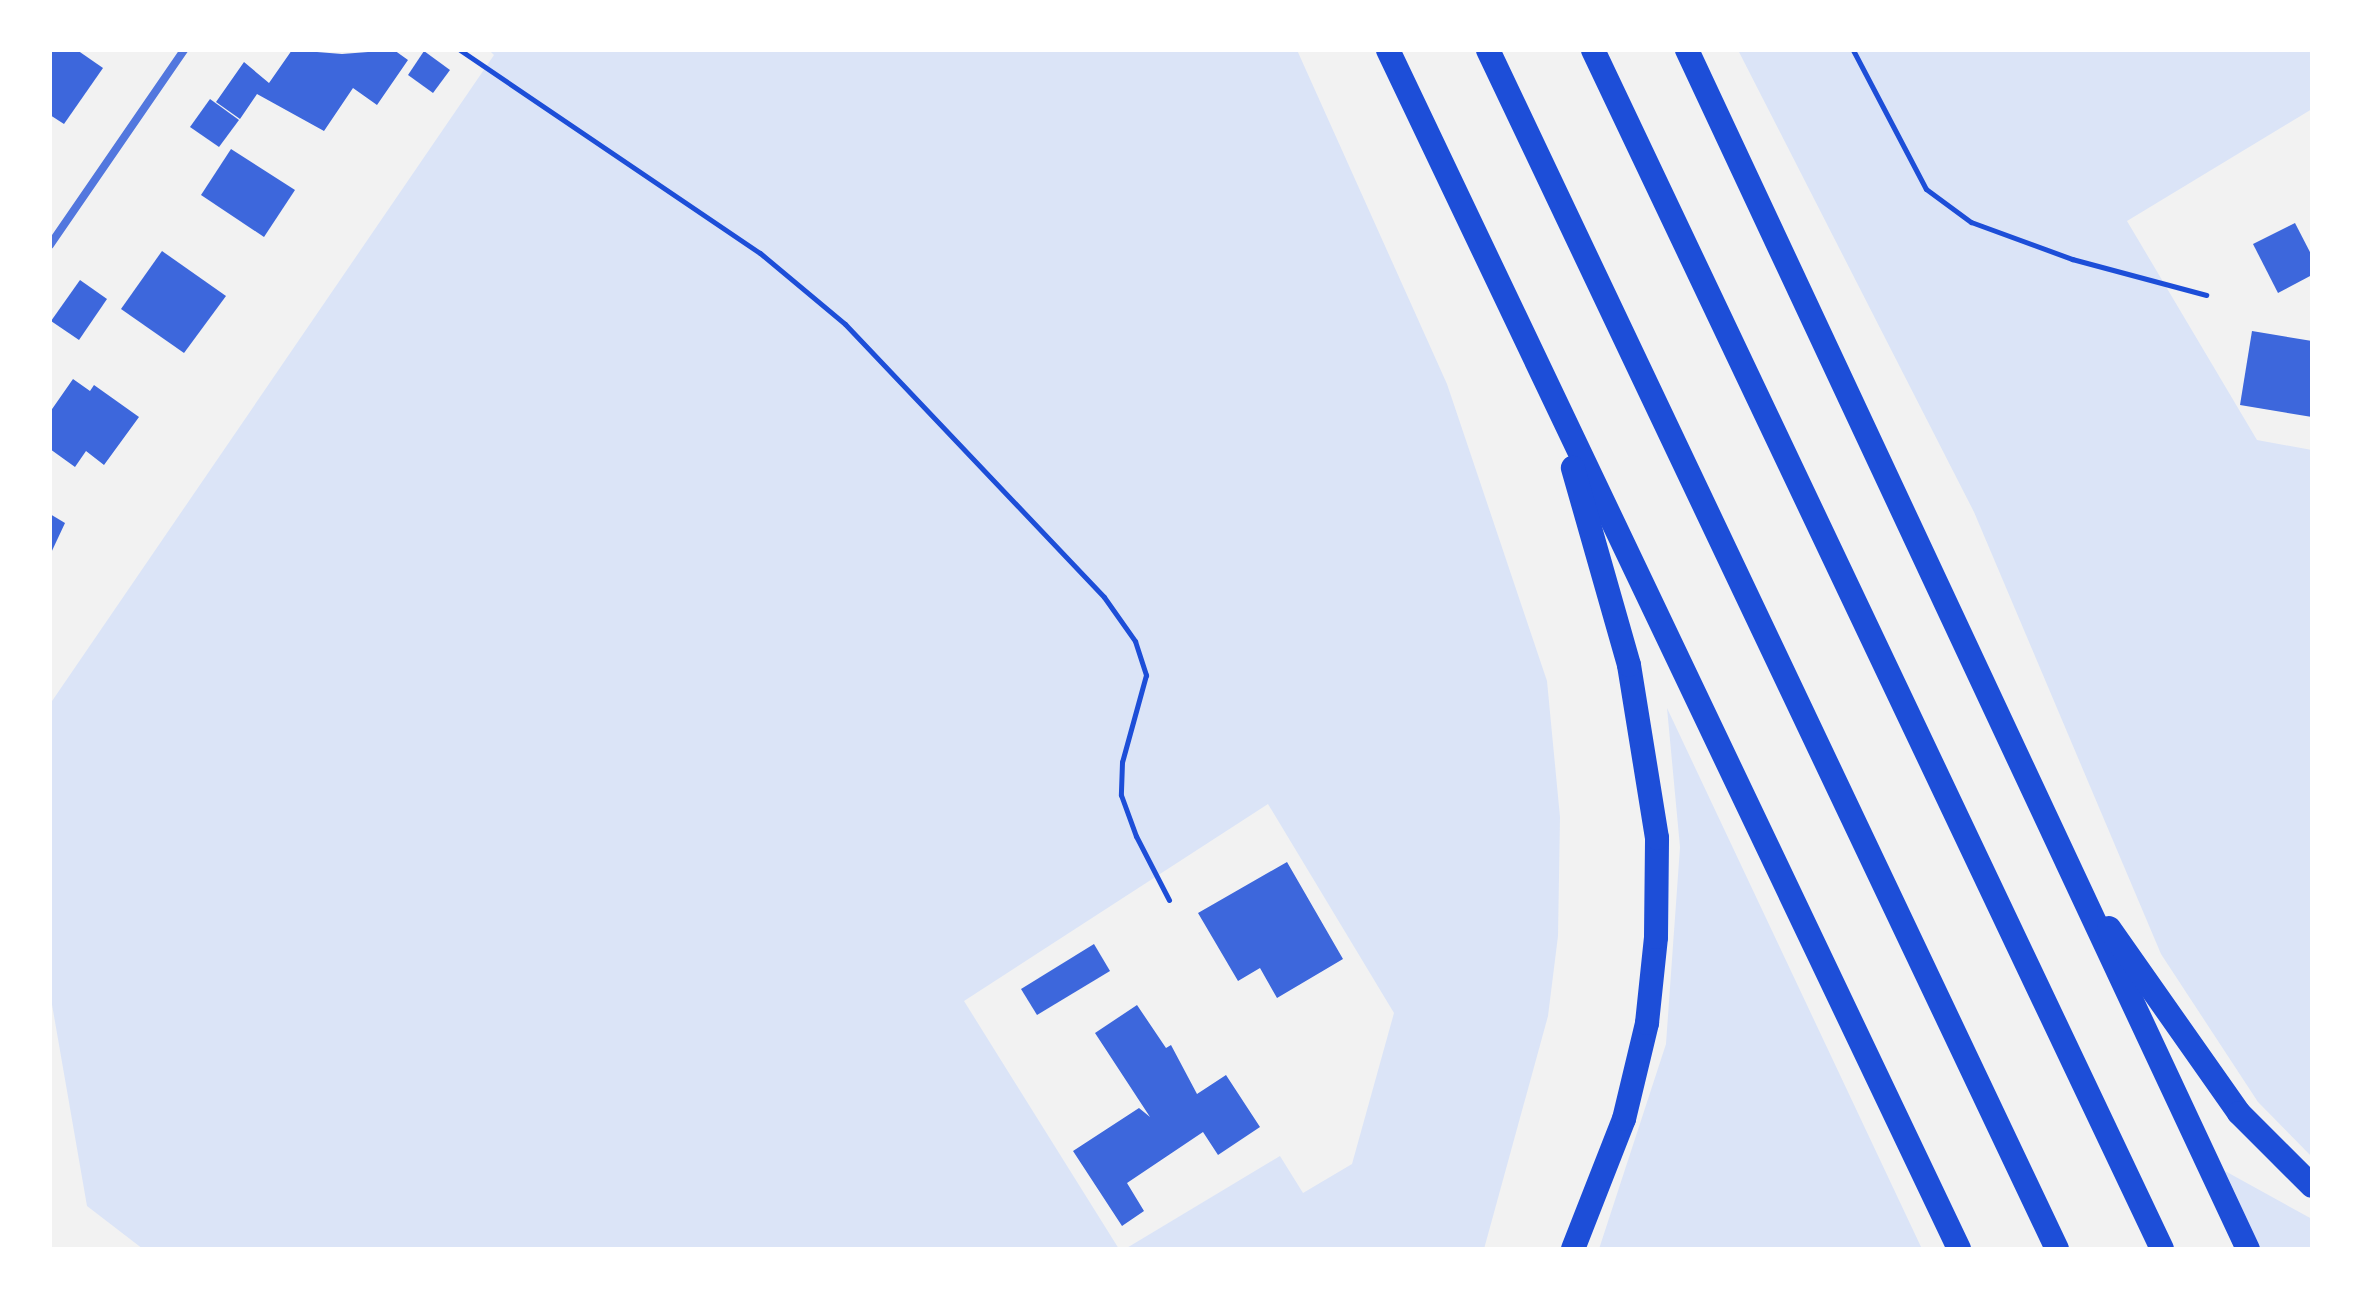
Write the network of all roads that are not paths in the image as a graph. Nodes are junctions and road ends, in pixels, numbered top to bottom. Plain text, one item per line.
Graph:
1 (184, 50) edge
2 (1388, 50) edge
3 (1488, 50) edge
4 (1593, 50) edge
5 (1687, 50) edge
6 (50, 245) edge
7 (1553, 400) junction
8 (2067, 867) junction
9 (2312, 1186) edge
10 (1573, 1249) edge
11 (1959, 1249) edge
12 (2057, 1249) edge
13 (2162, 1249) edge
14 (2248, 1249) edge

1 - 6 street
2 - 7 highway
3 - 12 highway
4 - 13 highway
5 - 8 highway
7 - 10 highway
7 - 11 highway
8 - 9 highway
8 - 14 highway

